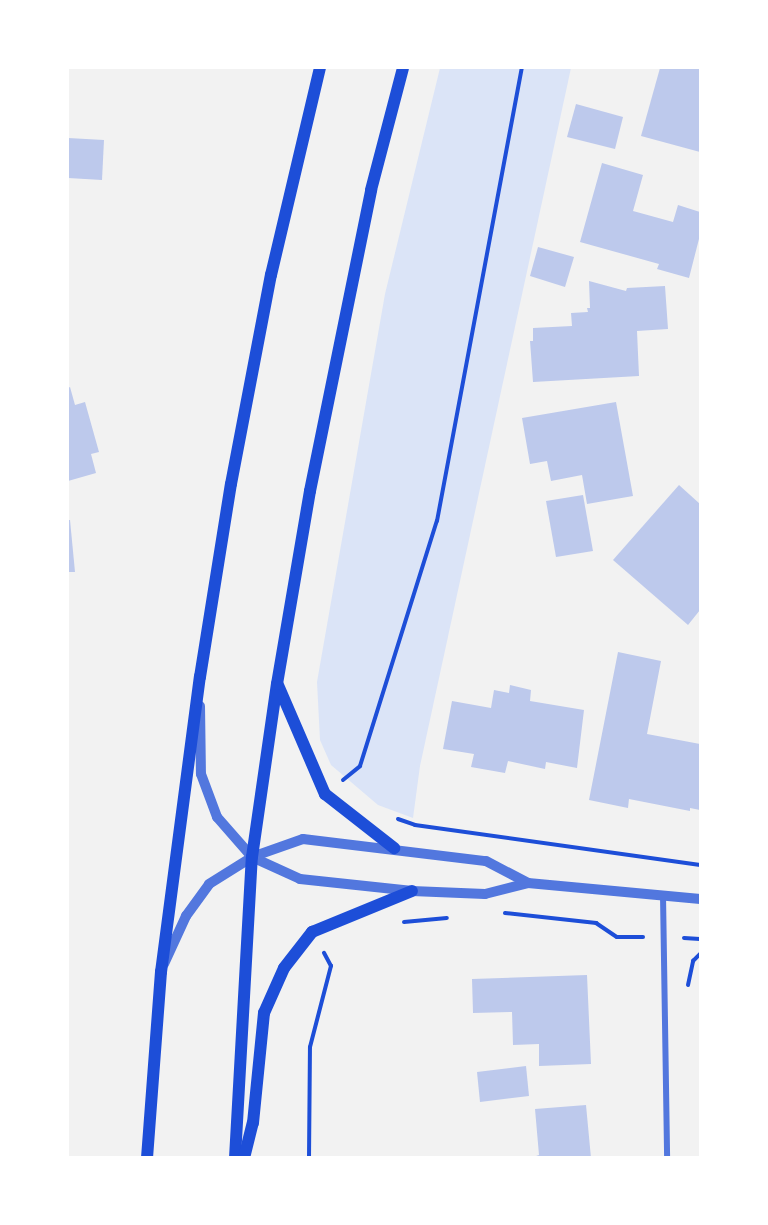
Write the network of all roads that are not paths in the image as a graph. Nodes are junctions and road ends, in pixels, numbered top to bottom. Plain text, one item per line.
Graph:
1 (320, 68) edge
2 (403, 68) edge
3 (200, 677) junction
4 (277, 684) junction
5 (394, 848) junction
6 (252, 857) junction
7 (528, 883) junction
8 (412, 891) junction
9 (663, 895) junction
10 (700, 899) edge
11 (160, 972) junction
12 (147, 1158) edge
13 (235, 1158) edge
14 (244, 1158) edge
15 (667, 1158) edge

1 - 3 main road
2 - 4 main road
3 - 6 street
3 - 11 main road
4 - 5 main road
4 - 6 main road
5 - 6 street
5 - 7 street
6 - 8 street
6 - 11 street
6 - 13 main road
7 - 8 street
7 - 9 street
8 - 14 main road
9 - 10 street
9 - 15 street
11 - 12 main road

